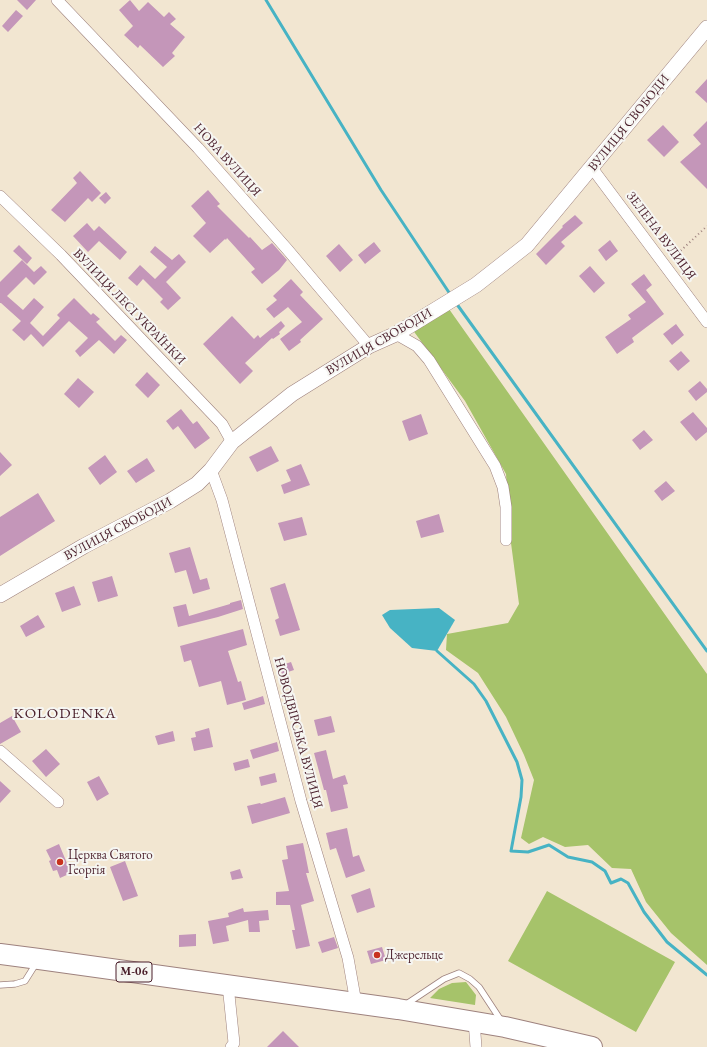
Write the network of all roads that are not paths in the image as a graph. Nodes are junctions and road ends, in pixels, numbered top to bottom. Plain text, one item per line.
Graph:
1 (57, 0) edge
2 (707, 28) edge
3 (592, 168) junction
4 (0, 196) edge
5 (707, 322) edge
6 (396, 334) junction
7 (369, 346) junction
8 (232, 442) junction
9 (211, 470) junction
10 (506, 540) dead end
11 (0, 594) edge
12 (0, 751) edge
13 (58, 802) dead end
14 (0, 954) edge
15 (39, 959) junction
16 (0, 985) edge
17 (228, 985) junction
18 (356, 1003) junction
19 (398, 1009) junction
20 (474, 1021) junction
21 (505, 1027) junction
22 (231, 1047) edge
23 (476, 1047) edge
24 (592, 1047) edge

1 - 7 street, НОВА ВУЛИЦЯ
2 - 3 main road, ВУЛИЦЯ СВОБОДИ
3 - 5 street, ЗЕЛЕНА ВУЛИЦЯ
3 - 6 main road, ВУЛИЦЯ СВОБОДИ
4 - 8 street, ВУЛИЦЯ ЛЕСІ УКРАЇНКИ
6 - 7 main road, ВУЛИЦЯ СВОБОДИ
6 - 10 street
7 - 8 main road, ВУЛИЦЯ СВОБОДИ
8 - 9 main road, ВУЛИЦЯ СВОБОДИ
9 - 11 main road, ВУЛИЦЯ СВОБОДИ
9 - 18 street, НОВОДВІРСЬКА ВУЛИЦЯ
12 - 13 street
14 - 15 highway, М-06
15 - 16 lane
15 - 17 highway, М-06
17 - 18 highway, М-06
17 - 22 street
18 - 19 highway, М-06
19 - 20 highway, М-06
19 - 21 lane
20 - 21 highway, М-06
20 - 23 street
21 - 24 highway, М-06

